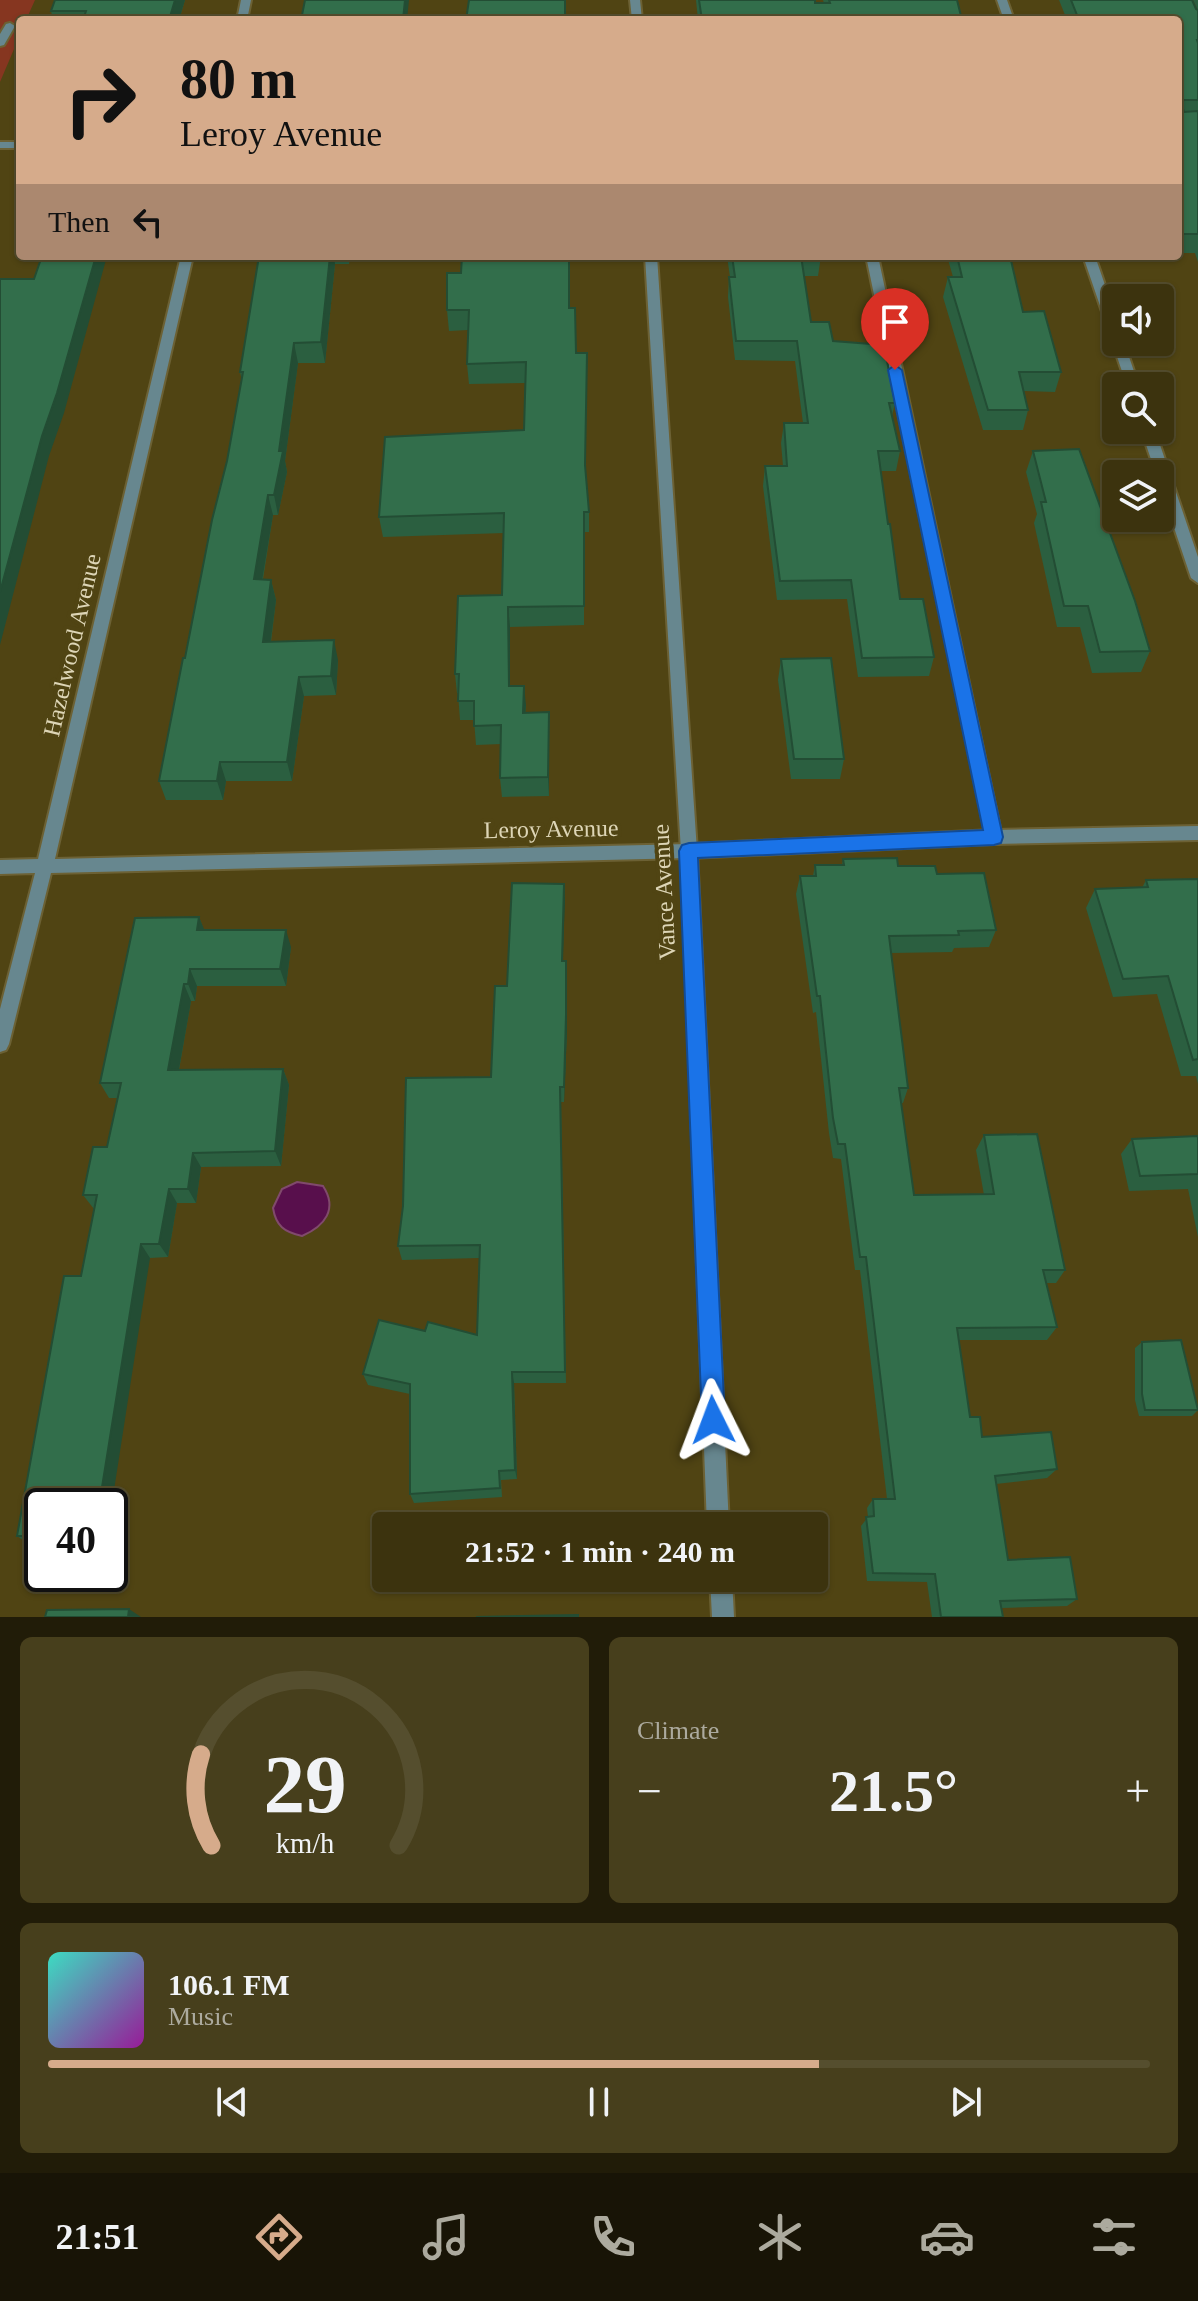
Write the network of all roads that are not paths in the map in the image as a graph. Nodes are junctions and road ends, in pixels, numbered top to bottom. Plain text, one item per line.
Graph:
1 (10, 26) dead end
2 (0, 43) edge
3 (186, 260) edge
4 (651, 260) edge
5 (873, 260) edge
6 (1090, 260) edge
7 (1102, 294) edge
8 (1153, 444) edge
9 (1198, 578) edge
10 (1198, 833) edge
11 (994, 837) junction
12 (689, 851) junction
13 (45, 865) junction
14 (0, 867) edge
15 (0, 1044) edge
16 (717, 1512) edge
17 (722, 1592) edge
18 (723, 1617) edge

1 - 2 street
3 - 13 street, Hazelwood Avenue
4 - 12 street, Vance Avenue
5 - 11 street
6 - 7 street
8 - 9 street
10 - 11 street, Leroy Avenue
11 - 12 street, Leroy Avenue
12 - 13 street, Leroy Avenue
12 - 16 street, Vance Avenue
13 - 14 street, Leroy Avenue
13 - 15 street, Hazelwood Avenue
17 - 18 street

